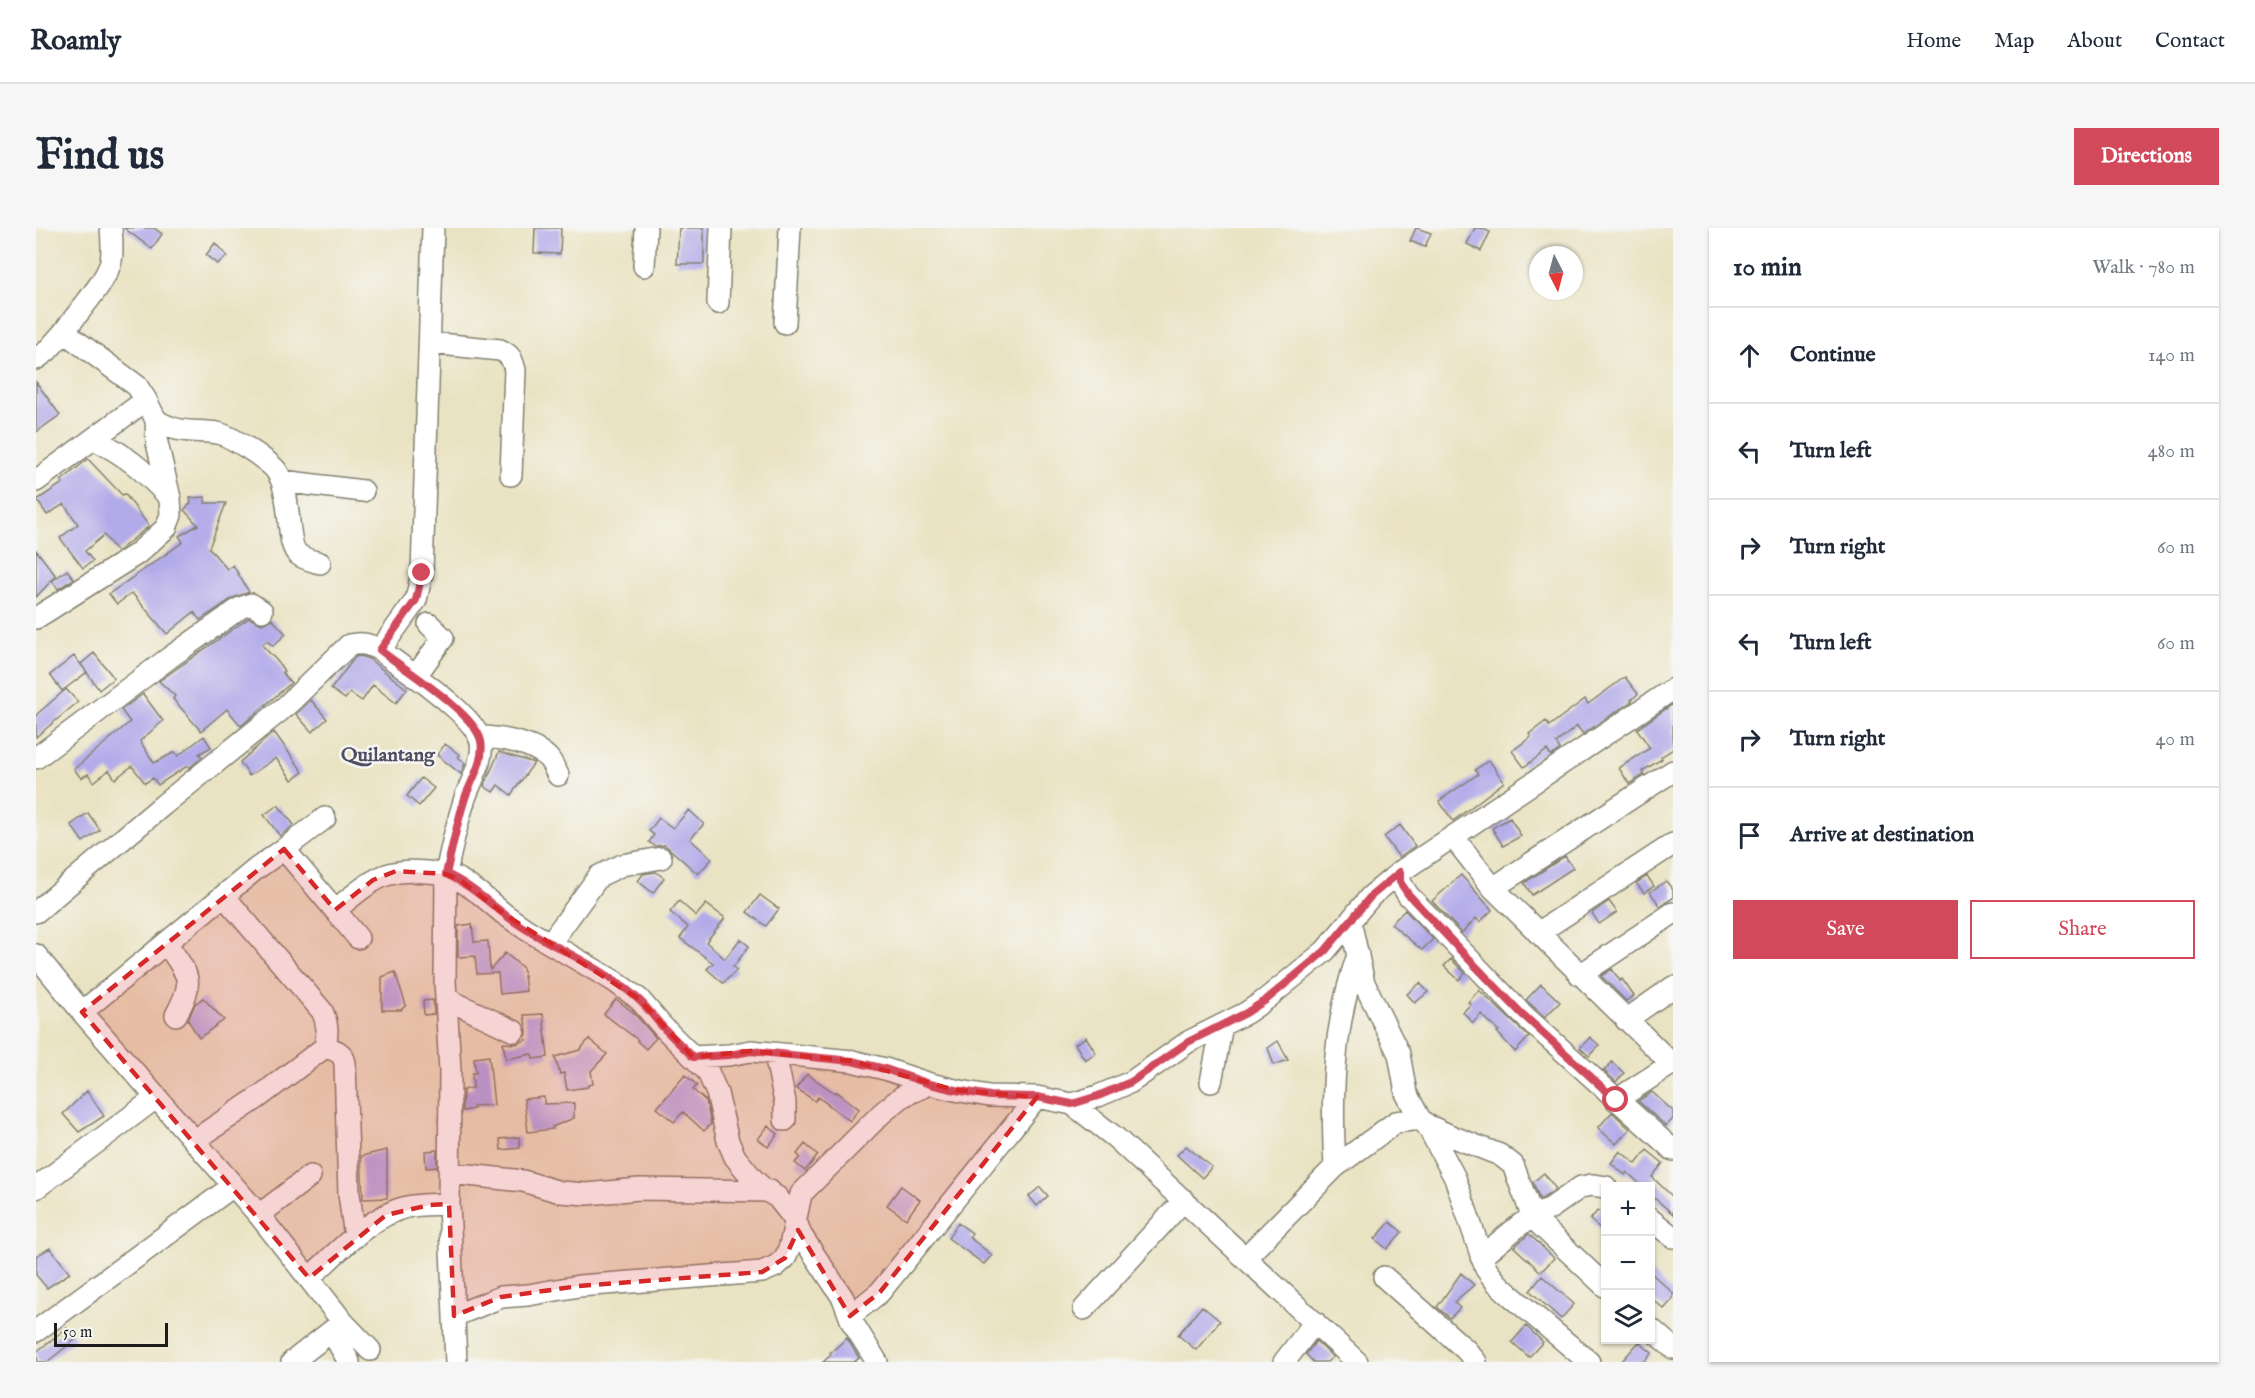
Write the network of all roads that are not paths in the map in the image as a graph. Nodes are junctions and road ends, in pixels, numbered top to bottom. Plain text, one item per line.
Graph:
1 (111, 228) edge
2 (433, 228) edge
3 (646, 228) edge
4 (721, 228) edge
5 (790, 228) edge
6 (645, 266) dead end
7 (718, 303) dead end
8 (785, 323) dead end
9 (64, 332) junction
10 (430, 343) junction
11 (36, 359) edge
12 (146, 400) junction
13 (156, 420) junction
14 (94, 439) junction
15 (511, 475) dead end
16 (36, 481) edge
17 (282, 481) junction
18 (363, 491) dead end
19 (170, 498) junction
20 (320, 563) dead end
21 (262, 611) dead end
22 (36, 618) edge
23 (429, 624) dead end
24 (380, 650) junction
25 (415, 677) junction
26 (1673, 689) edge
27 (479, 737) junction
28 (36, 758) edge
29 (1673, 771) edge
30 (558, 776) dead end
31 (325, 818) dead end
32 (1454, 838) junction
33 (1673, 844) edge
34 (284, 849) junction
35 (661, 858) dead end
36 (1400, 872) junction
37 (446, 874) junction
38 (1493, 888) junction
39 (224, 896) junction
40 (335, 910) junction
41 (36, 912) edge
42 (1673, 913) edge
43 (1350, 921) junction
44 (1538, 933) junction
45 (358, 938) dead end
46 (551, 942) junction
47 (167, 944) junction
48 (1358, 954) junction
49 (36, 955) edge
50 (1580, 975) junction
51 (1673, 987) edge
52 (447, 999) junction
53 (82, 1012) junction
54 (176, 1016) dead end
55 (1626, 1020) junction
56 (1222, 1025) junction
57 (514, 1031) dead end
58 (325, 1047) junction
59 (775, 1054) junction
60 (693, 1057) junction
61 (1672, 1064) edge
62 (1211, 1082) dead end
63 (930, 1084) junction
64 (157, 1097) junction
65 (1037, 1097) junction
66 (1616, 1100) junction
67 (1072, 1104) junction
68 (785, 1120) dead end
69 (1424, 1122) junction
70 (195, 1140) junction
71 (1673, 1150) edge
72 (1335, 1167) junction
73 (450, 1173) junction
74 (310, 1176) dead end
75 (233, 1186) junction
76 (1601, 1186) edge
77 (36, 1188) edge
78 (766, 1191) junction
79 (801, 1194) junction
80 (1184, 1200) junction
81 (449, 1204) junction
82 (259, 1215) junction
83 (796, 1221) junction
84 (1527, 1221) junction
85 (1655, 1223) edge
86 (1472, 1228) junction
87 (355, 1237) junction
88 (1673, 1237) edge
89 (1246, 1257) junction
90 (1481, 1257) junction
91 (1384, 1277) dead end
92 (309, 1278) junction
93 (1601, 1284) edge
94 (1084, 1309) dead end
95 (454, 1316) junction
96 (850, 1316) junction
97 (1315, 1322) junction
98 (338, 1327) junction
99 (36, 1331) edge
100 (1655, 1332) edge
101 (1673, 1348) edge
102 (370, 1350) dead end
103 (292, 1362) edge
104 (349, 1362) edge
105 (456, 1362) edge
106 (877, 1362) edge
107 (1284, 1362) edge
108 (1358, 1362) edge
109 (1476, 1362) edge
110 (1589, 1362) edge

1 - 9 street
2 - 10 street
3 - 6 street
4 - 7 street
5 - 8 street
9 - 11 street
9 - 12 street
10 - 15 street
10 - 24 street
12 - 13 street
12 - 14 street
13 - 17 street
13 - 19 street
14 - 16 street
14 - 19 street
17 - 18 street
17 - 20 street
19 - 22 street
21 - 28 street
23 - 25 street
24 - 25 street
24 - 41 street
25 - 27 street
26 - 32 street
27 - 30 street
27 - 37 street
29 - 38 street
31 - 34 street
32 - 36 street
32 - 38 street
33 - 44 street
34 - 39 street
34 - 40 street
35 - 46 street
36 - 43 street
36 - 66 street
37 - 40 street
37 - 46 street
37 - 52 street
38 - 44 street
39 - 47 street
39 - 58 street
40 - 45 street
42 - 50 street
43 - 48 street
43 - 56 street
44 - 50 street
46 - 60 street
47 - 53 street
47 - 54 street
48 - 69 street
48 - 72 street
49 - 53 street
50 - 55 street
51 - 55 street
52 - 57 street
52 - 73 street
53 - 64 street
55 - 61 street
56 - 62 street
56 - 67 street
58 - 70 street
58 - 87 street
59 - 60 street
59 - 63 street
59 - 68 street
60 - 78 street
61 - 66 street
63 - 65 street
63 - 79 street
64 - 70 street
64 - 77 street
65 - 67 street
65 - 96 street
66 - 71 street
67 - 80 street
69 - 72 street
69 - 84 street
69 - 86 street
70 - 75 street
72 - 89 street
73 - 78 street
73 - 81 street
74 - 82 street
75 - 82 street
75 - 99 street
76 - 84 street
78 - 79 street
78 - 83 street
79 - 83 street
80 - 89 street
80 - 94 street
81 - 87 street
81 - 95 street
82 - 92 street
83 - 95 street
83 - 96 street
84 - 86 street
84 - 90 street
84 - 93 street
85 - 88 street
86 - 90 street
87 - 92 street
89 - 97 street
90 - 110 street
91 - 109 street
92 - 98 street
95 - 105 street
96 - 106 street
97 - 107 street
97 - 108 street
98 - 102 street
98 - 103 street
98 - 104 street
100 - 101 street

